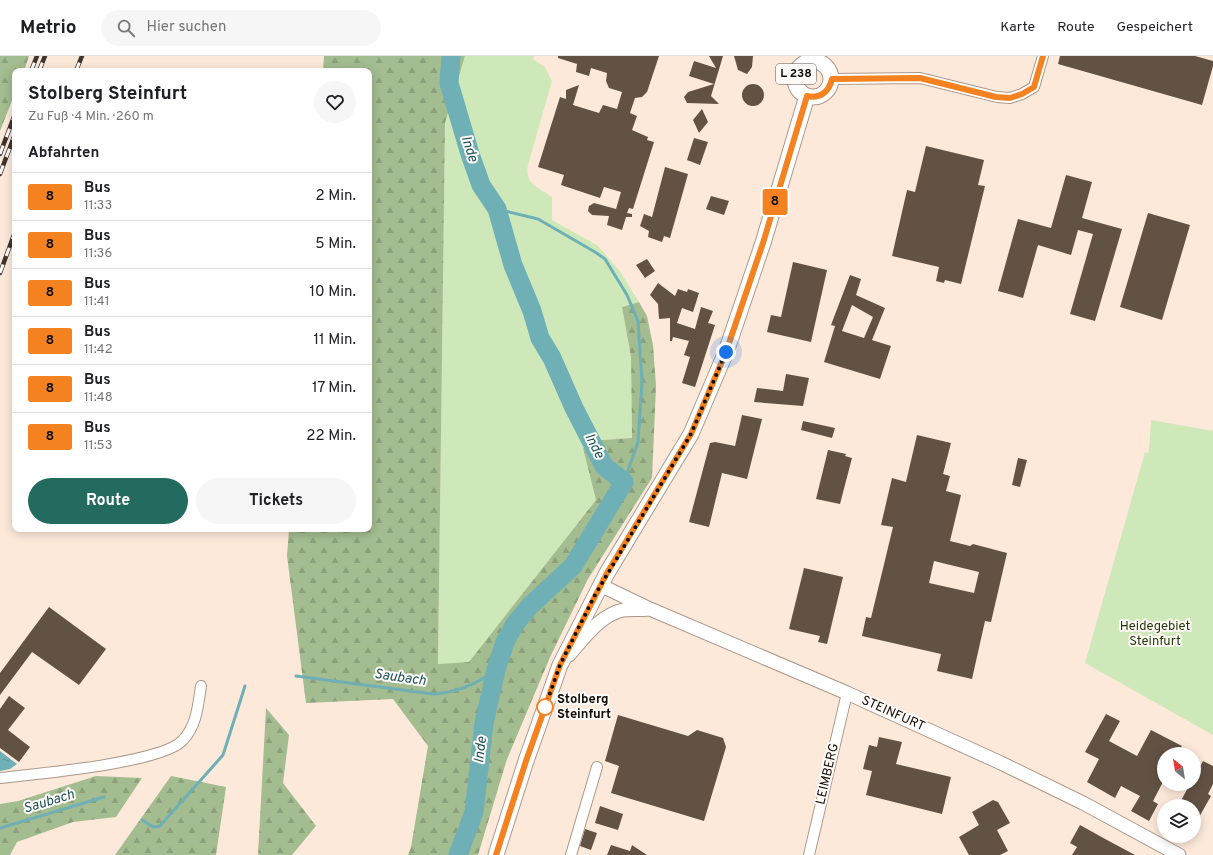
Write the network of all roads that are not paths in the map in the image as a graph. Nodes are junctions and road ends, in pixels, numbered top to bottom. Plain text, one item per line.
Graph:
1 (1043, 56) edge
2 (818, 59) edge
3 (832, 79) junction
4 (807, 96) junction
5 (600, 586) junction
6 (650, 609) junction
7 (560, 665) junction
8 (201, 686) dead end
9 (847, 693) junction
10 (597, 767) dead end
11 (0, 778) edge
12 (496, 855) edge
13 (571, 855) edge
14 (809, 855) edge
15 (1179, 855) edge

1 - 3 street
2 - 3 main road, L 238
2 - 4 main road, L 238
3 - 4 main road, L 238
4 - 5 main road, L 238
5 - 6 street, STEINFURT
5 - 7 main road, L 238
6 - 7 street
6 - 9 street, STEINFURT
7 - 12 main road, L 238
8 - 11 street
9 - 14 street, LEIMBERG
9 - 15 street, STEINFURT
10 - 13 street

